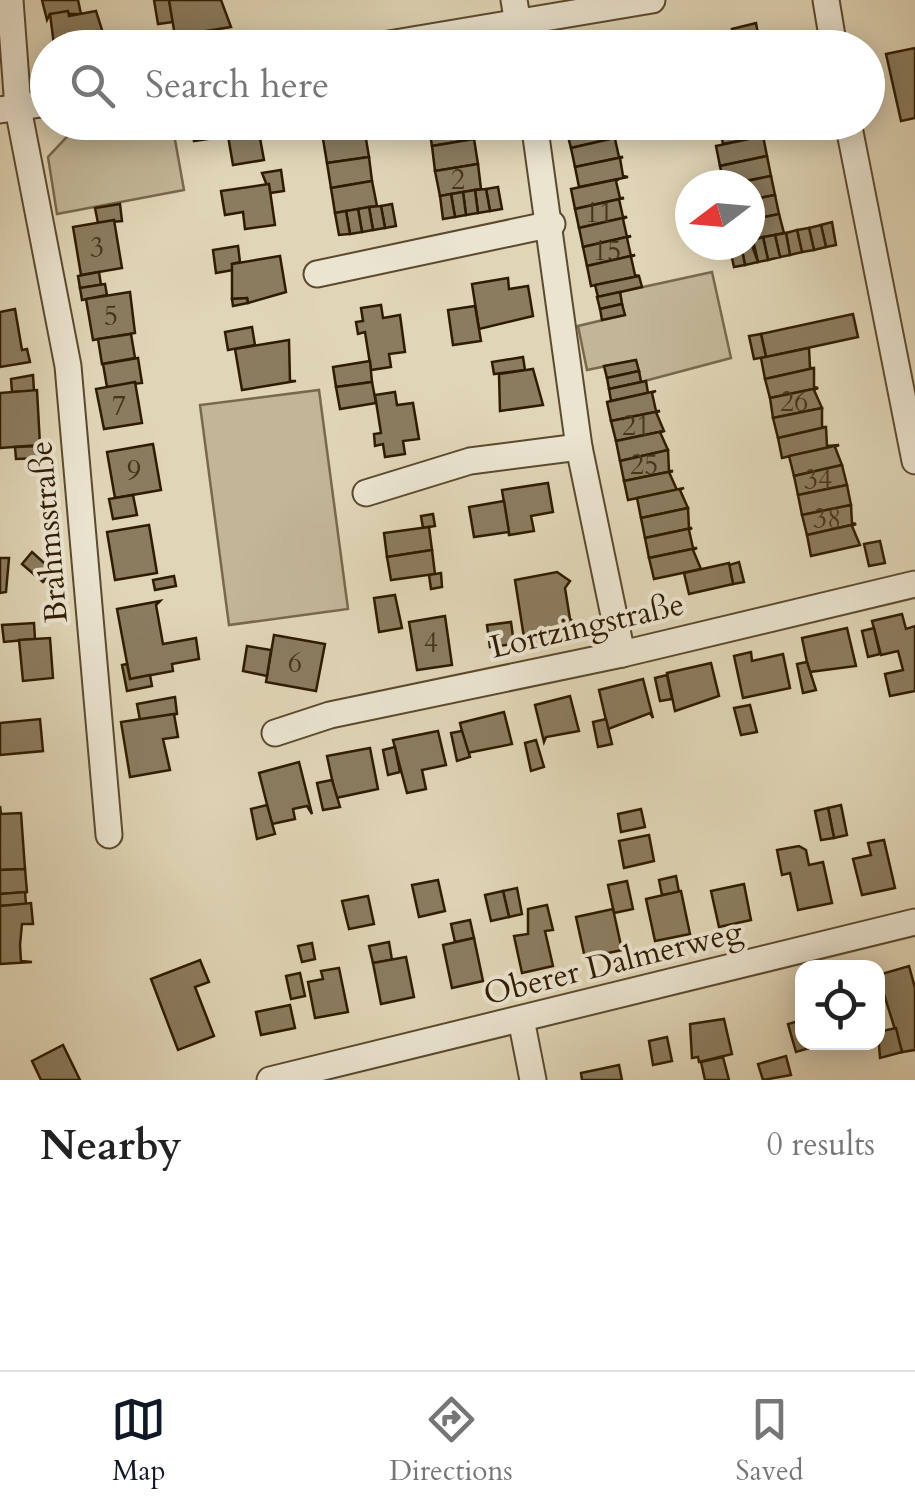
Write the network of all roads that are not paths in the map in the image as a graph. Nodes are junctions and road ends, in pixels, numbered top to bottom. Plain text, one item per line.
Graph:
1 (10, 0) edge
2 (652, 0) edge
3 (826, 0) edge
4 (517, 23) edge
5 (474, 30) edge
6 (831, 30) edge
7 (9, 109) edge
8 (537, 140) edge
9 (852, 140) edge
10 (552, 224) junction
11 (317, 274) dead end
12 (579, 447) junction
13 (915, 461) edge
14 (366, 493) dead end
15 (915, 584) edge
16 (622, 654) junction
17 (275, 733) dead end
18 (109, 835) dead end
19 (915, 922) edge
20 (521, 1019) junction
21 (327, 1072) edge
22 (270, 1080) edge
23 (533, 1080) edge

1 - 7 street, Brahmsstraße
2 - 4 street
3 - 6 street
4 - 5 street
7 - 18 street, Brahmsstraße
8 - 10 street
9 - 13 street
10 - 11 street
10 - 12 street
12 - 14 street
12 - 16 street
15 - 16 street, Lortzingstraße
16 - 17 street, Lortzingstraße
19 - 20 street, Oberer Dalmerweg
20 - 21 street, Oberer Dalmerweg
20 - 23 street
21 - 22 street, Oberer Dalmerweg

